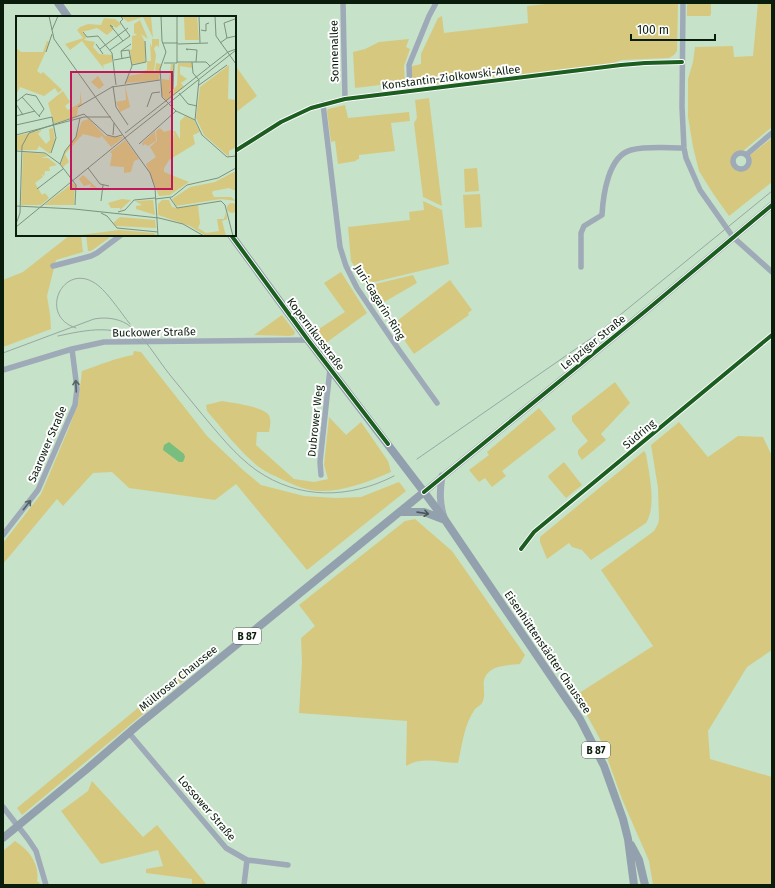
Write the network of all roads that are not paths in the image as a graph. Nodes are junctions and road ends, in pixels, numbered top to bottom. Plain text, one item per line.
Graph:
1 (58, 3) edge
2 (343, 3) edge
3 (436, 3) edge
4 (683, 3) edge
5 (67, 16) edge
6 (682, 62) junction
7 (410, 91) junction
8 (345, 99) junction
9 (324, 104) junction
10 (772, 133) edge
11 (684, 148) junction
12 (236, 150) edge
13 (746, 155) dead end
14 (772, 206) edge
15 (120, 236) edge
16 (232, 236) edge
17 (733, 237) junction
18 (53, 266) dead end
19 (581, 267) dead end
20 (772, 272) edge
21 (772, 335) edge
22 (308, 340) junction
23 (72, 349) junction
24 (330, 369) junction
25 (3, 370) edge
26 (437, 403) dead end
27 (321, 475) dead end
28 (442, 476) junction
29 (424, 492) junction
30 (400, 512) junction
31 (446, 520) junction
32 (3, 535) edge
33 (521, 549) dead end
34 (129, 733) junction
35 (3, 807) edge
36 (18, 826) junction
37 (3, 838) edge
38 (628, 839) junction
39 (248, 860) junction
40 (288, 865) dead end
41 (46, 885) edge
42 (244, 885) edge
43 (634, 885) edge
44 (645, 885) edge

1 - 5 main road
2 - 8 street, Sonnenallee
3 - 7 street
4 - 6 street
6 - 7 street, Konstantin-Ziolkowski-Allee
6 - 11 street
7 - 8 street, Konstantin-Ziolkowski-Allee
8 - 9 street, Konstantin-Ziolkowski-Allee
9 - 12 street, Konstantin-Ziolkowski-Allee
9 - 26 street, Juri-Gagarin-Ring
10 - 13 street
11 - 17 street
11 - 19 street
14 - 17 street, Leipziger Straße
15 - 18 street
16 - 22 main road, Kopernikusstraße
17 - 20 street
17 - 28 street, Leipziger Straße
21 - 33 street, Südring
22 - 23 street, Buckower Straße
22 - 24 main road, Kopernikusstraße
23 - 25 street, Buckower Straße
32 -> 23 street, Saarower Straße
24 - 27 street, Dubrower Weg
24 - 29 main road, Kopernikusstraße
28 - 29 street, Leipziger Straße
28 - 31 street
29 - 30 main road, Müllroser Chaussee / B 87
29 - 31 main road, Eisenhüttenstädter Chaussee / B 87
30 -> 31 main road
30 - 34 main road, Müllroser Chaussee / B 87
31 - 38 main road, Eisenhüttenstädter Chaussee / B 87
34 - 36 main road, Müllroser Chaussee / B 87
34 - 39 street, Lossower Straße
35 - 36 street
36 - 37 main road, Müllroser Chaussee / B 87
36 - 41 street
38 - 43 main road, Eisenhüttenstädter Chaussee / B 87
38 - 44 main road, Eisenhüttenstädter Chaussee / B 87
39 - 40 street, Lossower Straße
39 - 42 street

